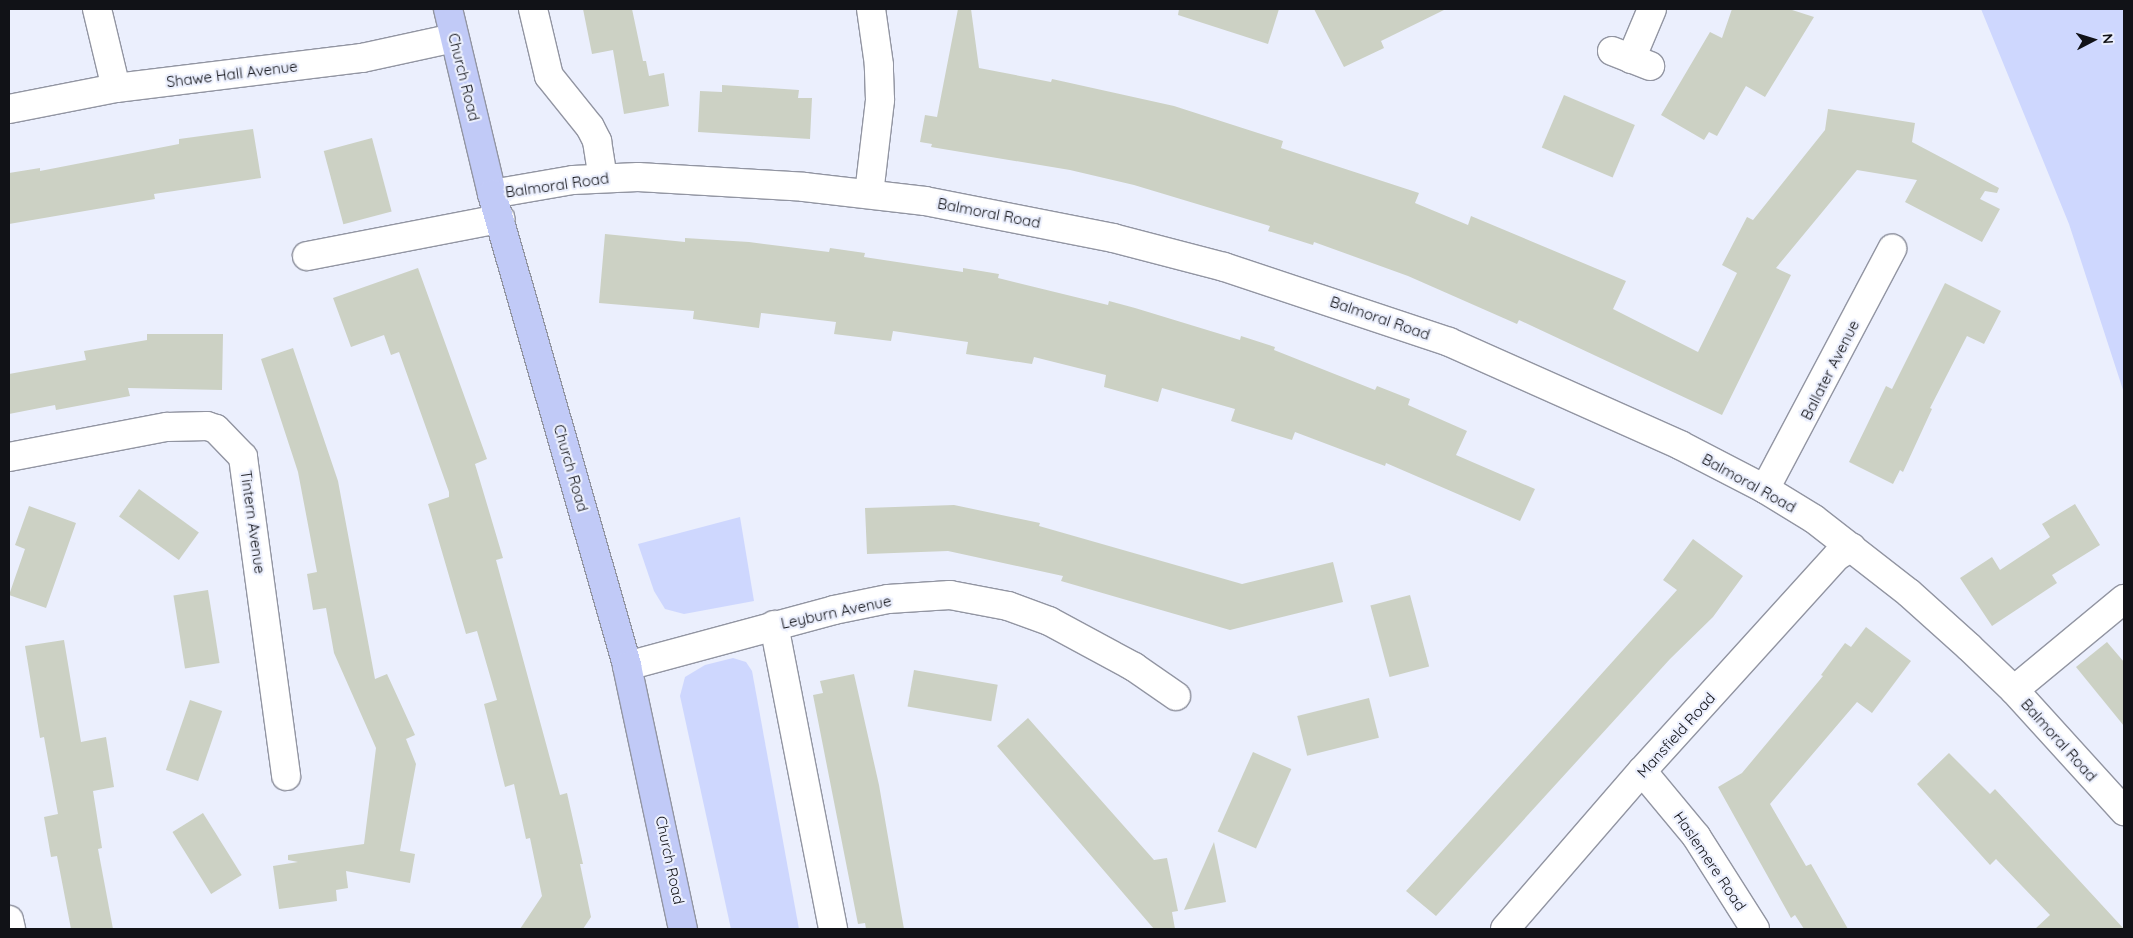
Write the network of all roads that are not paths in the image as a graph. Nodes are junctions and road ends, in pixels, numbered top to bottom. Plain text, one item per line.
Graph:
1 (97, 9) edge
2 (448, 9) edge
3 (533, 9) edge
4 (871, 9) edge
5 (1652, 9) edge
6 (454, 38) junction
7 (1631, 59) dead end
8 (116, 88) junction
9 (9, 109) edge
10 (603, 177) junction
11 (869, 194) junction
12 (496, 207) junction
13 (1892, 249) dead end
14 (307, 256) dead end
15 (9, 457) edge
16 (1765, 489) junction
17 (1852, 547) junction
18 (2124, 599) edge
19 (774, 625) junction
20 (627, 666) junction
21 (2014, 690) junction
22 (1176, 696) dead end
23 (1642, 771) junction
24 (286, 776) dead end
25 (2124, 811) edge
26 (9, 920) edge
27 (11, 929) edge
28 (684, 929) edge
29 (833, 929) edge
30 (1505, 929) edge
31 (1755, 929) edge

1 - 8 street
2 - 6 main road, Church Road
3 - 10 street
4 - 11 street
5 - 7 street
6 - 8 street, Shawe Hall Avenue
6 - 12 main road, Church Road
8 - 9 street, Shawe Hall Avenue
10 - 11 street, Balmoral Road
10 - 12 street, Balmoral Road
11 - 16 street, Balmoral Road
12 - 14 street, Balmoral Road
12 - 20 main road, Church Road
13 - 16 street, Ballater Avenue
15 - 24 street, Tintern Avenue
16 - 17 street, Balmoral Road
17 - 21 street, Balmoral Road
17 - 23 street, Mansfield Road
18 - 21 street
19 - 20 street, Leyburn Avenue
19 - 22 street, Leyburn Avenue
19 - 29 street
20 - 28 main road, Church Road
21 - 25 street, Balmoral Road
23 - 30 street, Mansfield Road
23 - 31 street, Haslemere Road
26 - 27 street

